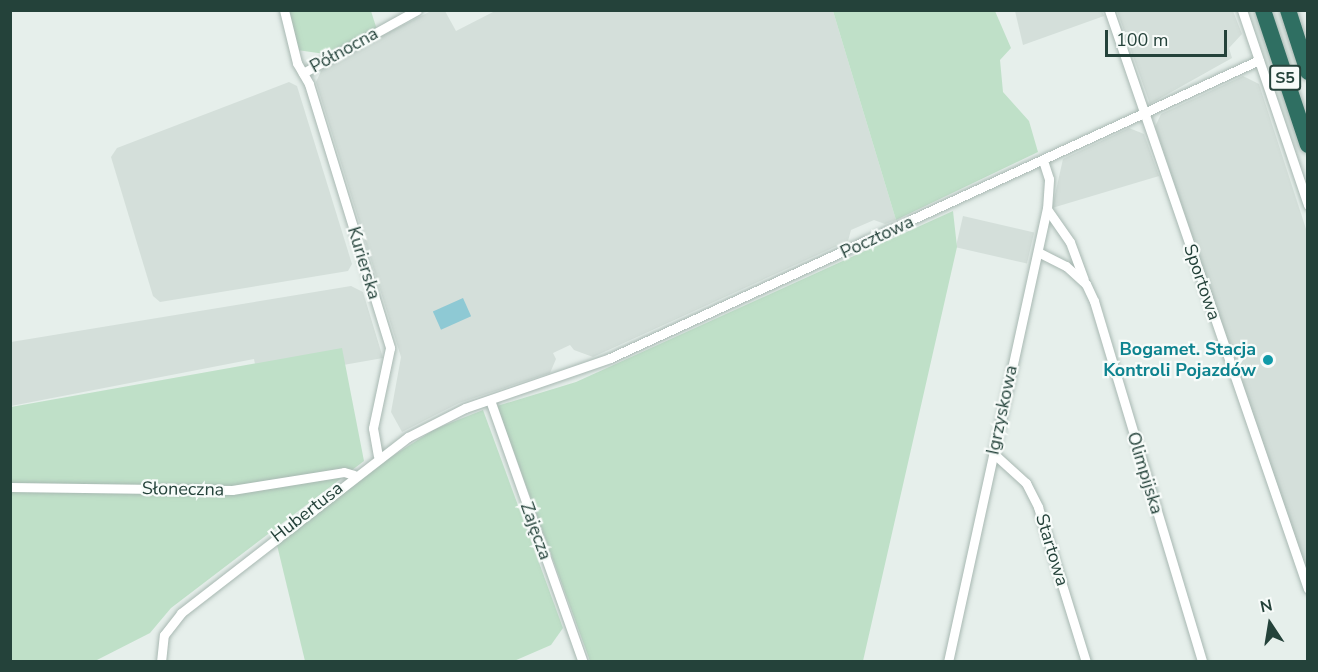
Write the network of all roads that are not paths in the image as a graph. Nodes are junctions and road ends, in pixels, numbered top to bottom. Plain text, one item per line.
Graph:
1 (284, 10) edge
2 (417, 10) edge
3 (1109, 10) edge
4 (1242, 10) edge
5 (1263, 10) edge
6 (1287, 10) edge
7 (1259, 60) junction
8 (1308, 72) edge
9 (303, 73) junction
10 (1144, 112) junction
11 (1308, 145) edge
12 (1043, 160) junction
13 (1308, 206) edge
14 (1047, 209) junction
15 (1038, 252) junction
16 (1086, 284) junction
17 (490, 399) junction
18 (993, 453) junction
19 (378, 456) junction
20 (354, 475) junction
21 (10, 487) edge
22 (1308, 589) edge
23 (160, 662) edge
24 (583, 662) edge
25 (948, 662) edge
26 (1086, 662) edge
27 (1202, 662) edge

1 - 9 street, Kurierska
2 - 9 street, Północna
3 - 10 street, Sportowa
4 - 7 street
5 - 11 highway, S5
6 - 8 highway, S5
7 - 10 street, Pocztowa
7 - 13 street
9 - 19 street, Kurierska
10 - 12 street, Pocztowa
10 - 22 street, Sportowa
12 - 14 street, Igrzyskowa
12 - 17 street, Pocztowa
14 - 15 street, Igrzyskowa
14 - 16 street, Olimpijska
15 - 16 street
15 - 18 street, Igrzyskowa
16 - 27 street, Olimpijska
17 - 19 street, Hubertusa
17 - 24 street, Zajęcza
18 - 25 street, Igrzyskowa
18 - 26 street, Startowa
19 - 20 street, Hubertusa
20 - 21 street, Słoneczna
20 - 23 street, Hubertusa

